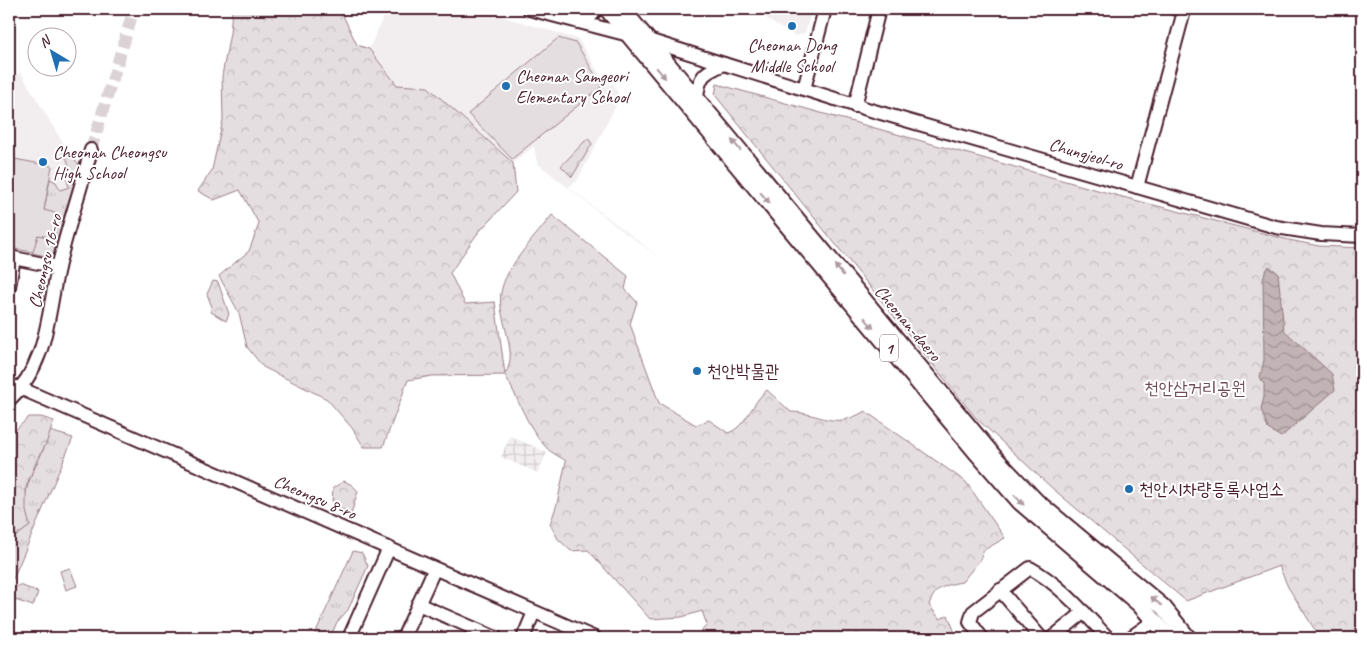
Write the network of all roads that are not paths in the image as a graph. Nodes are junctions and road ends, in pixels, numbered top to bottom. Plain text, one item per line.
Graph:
1 (529, 9) edge
2 (597, 9) edge
3 (607, 9) edge
4 (622, 9) edge
5 (825, 9) edge
6 (879, 9) edge
7 (1176, 9) edge
8 (578, 22) junction
9 (630, 36) junction
10 (648, 40) junction
11 (724, 64) junction
12 (804, 89) junction
13 (696, 98) junction
14 (855, 106) junction
15 (91, 150) tunnel mouth
16 (1137, 187) junction
17 (1362, 236) edge
18 (12, 257) edge
19 (58, 267) junction
20 (9, 287) edge
21 (9, 385) edge
22 (22, 389) junction
23 (9, 400) edge
24 (389, 548) junction
25 (434, 570) junction
26 (1000, 590) junction
27 (418, 604) junction
28 (534, 612) junction
29 (1084, 612) junction
30 (1154, 621) junction
31 (467, 632) edge
32 (349, 638) edge
33 (403, 638) edge
34 (496, 638) edge
35 (523, 638) edge
36 (594, 638) edge
37 (982, 638) edge
38 (1041, 638) edge
39 (1052, 638) edge
40 (1108, 638) edge
41 (1130, 638) edge
42 (1169, 638) edge
43 (1188, 638) edge

1 - 8 street, Chungjeol-ro
2 - 8 street
3 - 9 main road, Cheonan-daero / 1
4 - 10 main road, Cheonan-daero / 1
5 - 12 street
6 - 14 street
7 - 16 street
8 - 9 street, Chungjeol-ro
9 - 10 street, Chungjeol-ro
9 -> 30 main road, Cheonan-daero / 1
10 - 11 street, Chungjeol-ro
10 - 13 main road, Cheonan-daero / 1
11 - 12 street, Chungjeol-ro
11 - 13 street
12 - 14 street, Chungjeol-ro
43 -> 13 main road, Cheonan-daero / 1
14 - 16 street, Chungjeol-ro
15 - 19 street, Cheongsu 16-ro
16 - 17 street, Chungjeol-ro
18 - 19 street
18 - 20 street
19 - 22 street, Cheongsu 16-ro
21 - 22 street, Cheongsu 8-ro
22 - 23 street, Cheongsu 16-ro
22 - 24 street, Cheongsu 8-ro
24 - 25 street, Cheongsu 8-ro
24 - 32 street
25 - 27 street
25 - 28 street, Cheongsu 8-ro
26 - 29 street
26 - 37 street
26 - 38 street
27 - 31 street
27 - 33 street
28 - 35 street
28 - 36 street, Cheongsu 8-ro
29 - 39 street
29 - 40 street
30 - 41 street
30 - 42 main road, Cheonan-daero / 1
31 - 34 street

